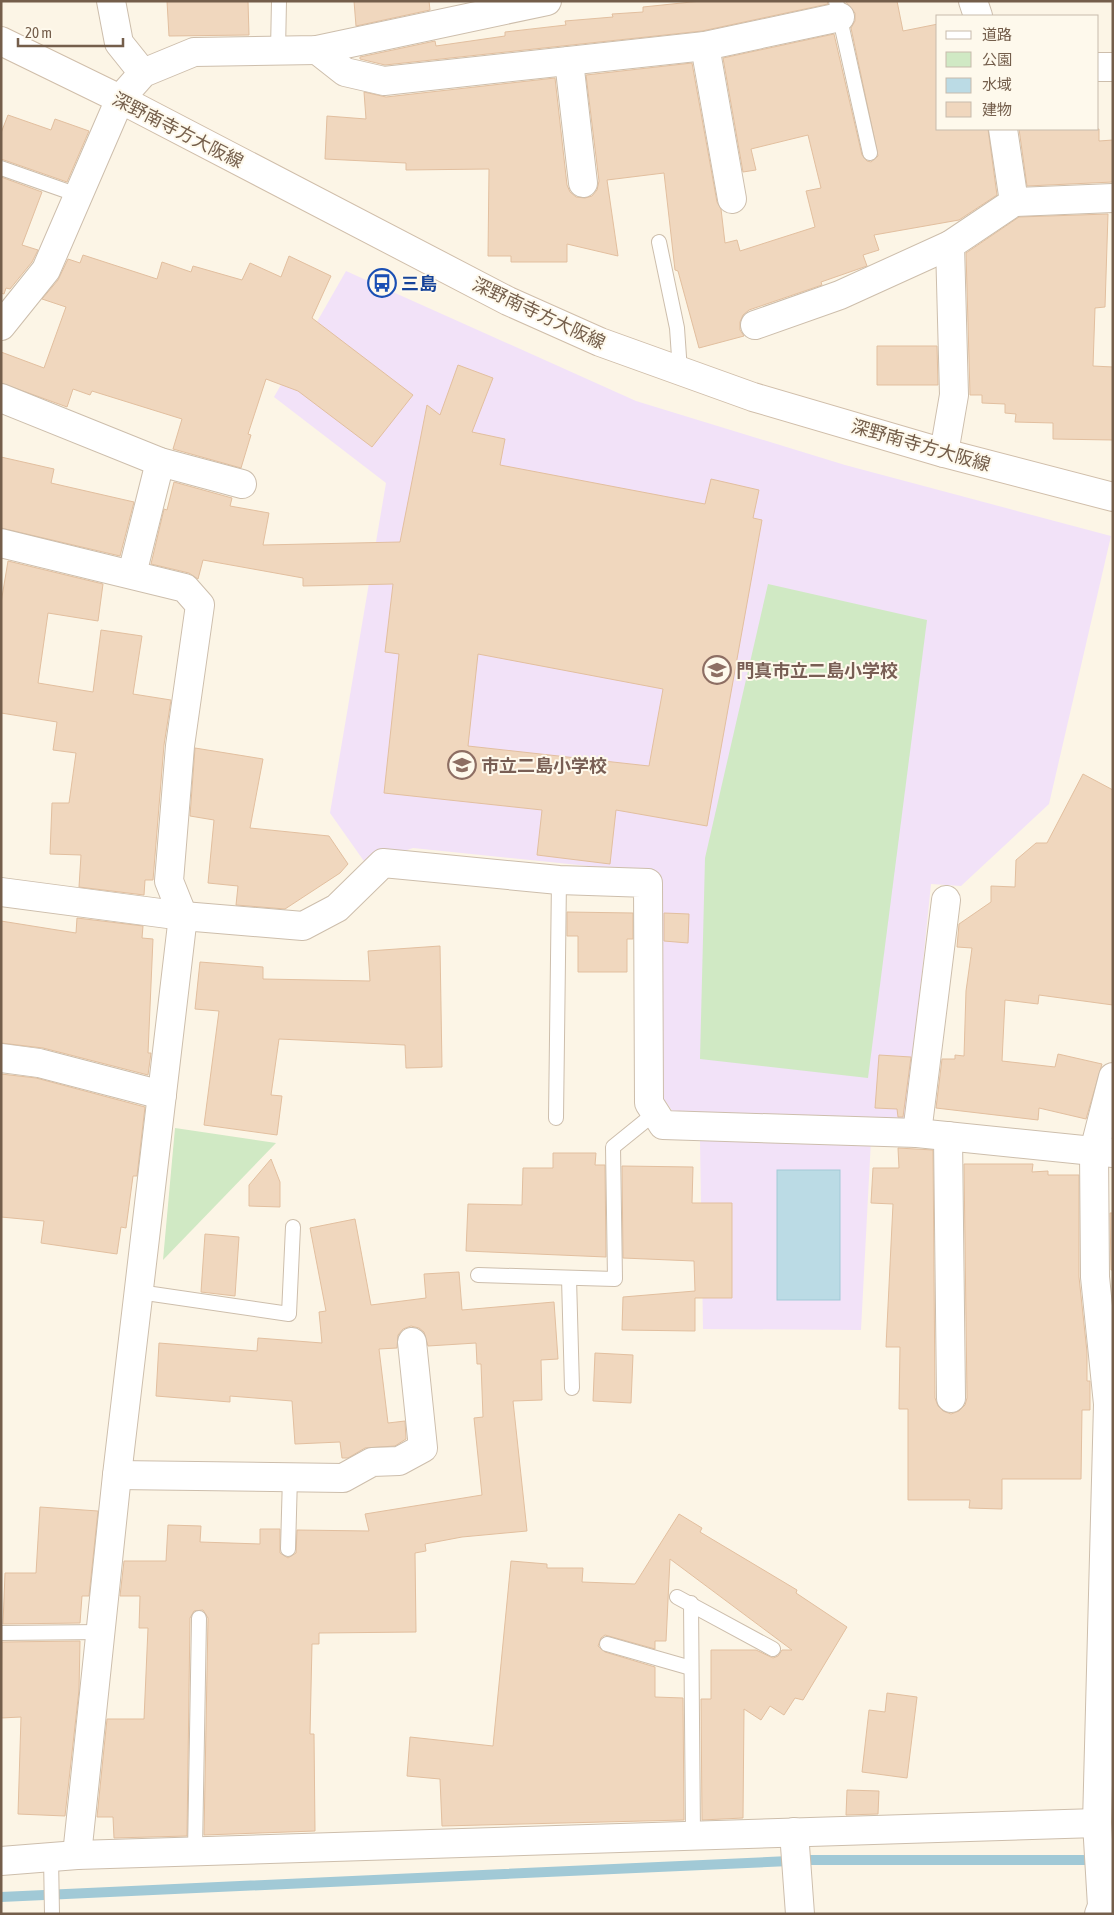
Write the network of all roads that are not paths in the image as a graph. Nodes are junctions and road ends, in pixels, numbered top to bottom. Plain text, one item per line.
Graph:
1 (111, 1) edge
2 (280, 1) edge
3 (547, 1) edge
4 (973, 1) edge
5 (519, 4) edge
6 (838, 9) edge
7 (978, 15) edge
8 (1, 41) edge
9 (705, 46) junction
10 (278, 50) junction
11 (317, 50) junction
12 (569, 61) junction
13 (1099, 67) edge
14 (1113, 67) edge
15 (143, 73) junction
16 (120, 99) junction
17 (1003, 130) edge
18 (870, 153) dead end
19 (1, 168) edge
20 (583, 183) dead end
21 (78, 195) junction
22 (1113, 198) edge
23 (732, 200) dead end
24 (1014, 202) junction
25 (659, 242) dead end
26 (950, 245) junction
27 (755, 325) dead end
28 (1, 326) edge
29 (680, 371) junction
30 (1, 398) edge
31 (944, 453) junction
32 (160, 462) junction
33 (242, 484) dead end
34 (1113, 497) edge
35 (1, 543) edge
36 (132, 574) junction
37 (559, 880) junction
38 (1, 892) edge
39 (946, 900) dead end
40 (183, 916) junction
41 (1, 1058) edge
42 (1113, 1077) edge
43 (162, 1095) junction
44 (655, 1113) junction
45 (556, 1118) dead end
46 (917, 1133) junction
47 (948, 1136) junction
48 (1103, 1152) edge
49 (293, 1227) dead end
50 (478, 1275) dead end
51 (569, 1278) junction
52 (139, 1292) junction
53 (412, 1342) dead end
54 (572, 1388) dead end
55 (951, 1398) dead end
56 (1110, 1404) edge
57 (117, 1475) junction
58 (290, 1477) junction
59 (288, 1549) dead end
60 (1108, 1586) edge
61 (677, 1597) dead end
62 (691, 1603) junction
63 (199, 1618) dead end
64 (101, 1632) junction
65 (1, 1633) edge
66 (607, 1644) dead end
67 (773, 1649) dead end
68 (691, 1668) junction
69 (1106, 1756) edge
70 (1098, 1833) junction
71 (693, 1835) junction
72 (795, 1840) junction
73 (195, 1851) junction
74 (1, 1861) edge
75 (60, 1862) junction
76 (52, 1914) edge
77 (800, 1914) edge
78 (1100, 1914) edge

1 - 15 street
2 - 10 lane
3 - 5 street
4 - 7 street
5 - 11 street
6 - 9 street
6 - 18 lane
8 - 16 street, 深野南寺方大阪線
9 - 12 street
9 - 23 street
10 - 11 street
10 - 15 street
11 - 12 street
12 - 20 street
13 - 14 street
15 - 16 street
16 - 21 street
16 - 29 street, 深野南寺方大阪線
17 - 24 street
19 - 21 lane
21 - 28 street
22 - 24 street
24 - 26 street
25 - 29 lane
26 - 27 street
26 - 31 street
29 - 31 street, 深野南寺方大阪線
30 - 32 street
31 - 34 street, 深野南寺方大阪線
32 - 33 street
32 - 36 street
35 - 36 street
36 - 40 street
37 - 40 street
37 - 44 street
37 - 45 lane
38 - 40 street
39 - 46 street
40 - 43 street
41 - 43 street
42 - 48 street
43 - 52 street
44 - 46 street
44 - 51 lane
46 - 47 street
47 - 48 street
47 - 55 street
48 - 56 street
49 - 52 lane
50 - 51 lane
51 - 54 lane
52 - 57 street
53 - 58 street
56 - 60 street
57 - 58 street
57 - 64 street
58 - 59 lane
60 - 69 street
61 - 62 lane
62 - 67 lane
62 - 68 lane
63 - 73 lane
64 - 65 lane
64 - 75 street
66 - 68 lane
68 - 71 lane
69 - 70 street
70 - 72 street
70 - 78 street
71 - 72 street
71 - 73 street
72 - 77 street
73 - 75 street
74 - 75 street
75 - 76 lane

